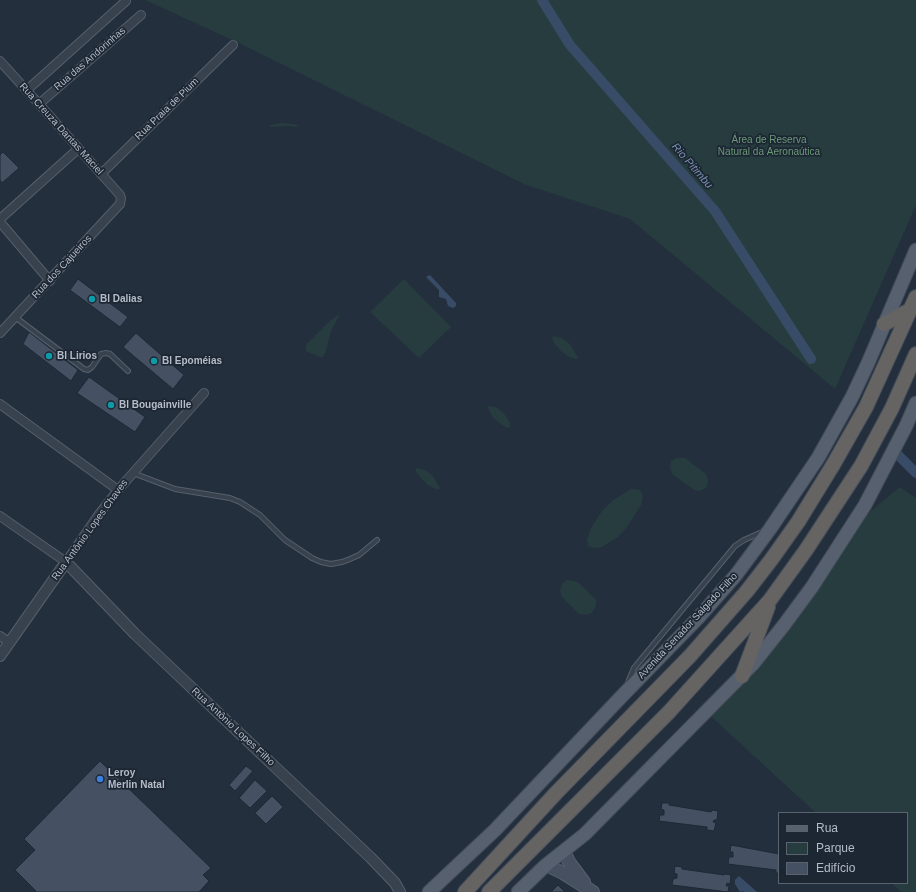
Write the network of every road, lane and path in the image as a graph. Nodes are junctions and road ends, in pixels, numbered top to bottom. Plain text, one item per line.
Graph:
1 (126, 1) dead end
2 (141, 15) dead end
3 (233, 45) dead end
4 (0, 61) edge
5 (27, 90) junction
6 (39, 104) junction
7 (78, 149) junction
8 (101, 174) junction
9 (121, 198) joint
10 (2, 214) edge
11 (0, 222) edge
12 (916, 250) edge
13 (50, 281) junction
14 (916, 297) edge
15 (910, 310) junction
16 (15, 317) junction
17 (884, 324) junction
18 (0, 333) edge
19 (916, 354) edge
20 (128, 371) dead end
21 (204, 393) dead end
22 (916, 403) edge
23 (0, 404) edge
24 (132, 473) junction
25 (118, 490) junction
26 (0, 516) edge
27 (770, 529) junction
28 (377, 540) dead end
29 (66, 562) junction
30 (770, 600) junction
31 (0, 636) edge
32 (9, 642) junction
33 (0, 656) edge
34 (742, 676) junction
35 (621, 697) junction
36 (564, 851) junction
37 (546, 865) junction
38 (591, 890) edge
39 (400, 892) edge
40 (429, 892) edge
41 (465, 892) edge
42 (488, 892) edge
43 (518, 892) edge

1 - 5 street, Rua das Andorinhas
2 - 6 street, Rua das Andorinhas
3 - 8 street, Rua Praia de Pium
4 - 5 street, Rua Creuza Dantas Maciel
5 - 6 street, Rua Creuza Dantas Maciel
6 - 7 street, Rua Creuza Dantas Maciel
7 - 8 street, Rua Creuza Dantas Maciel
7 - 10 street
8 - 9 street, Rua Creuza Dantas Maciel
9 - 13 street, Rua dos Cajueiros
11 - 13 street
12 - 17 main road, Avenida Senador Salgado Filho
13 - 16 street, Rua dos Cajueiros
14 - 15 highway, Avenida Senador Salgado Filho
15 - 17 highway
15 - 41 highway, Avenida Senador Salgado Filho
16 - 18 street, Rua dos Cajueiros
16 - 20 lane
17 - 27 main road, Avenida Senador Salgado Filho
19 - 30 highway
21 - 24 street, Rua Antônio Lopes Chaves
22 - 34 main road
23 - 25 street
24 - 25 street, Rua Antônio Lopes Chaves
24 - 28 lane
25 - 29 street, Rua Antônio Lopes Chaves
26 - 29 street
27 - 35 main road, Avenida Senador Salgado Filho
27 - 35 lane
29 - 32 street, Rua Antônio Lopes Chaves
29 - 39 street, Rua Antônio Lopes Filho
30 - 34 highway
30 - 42 highway
31 - 32 street
32 - 33 street, Rua Antônio Lopes Chaves
34 - 36 main road
35 - 40 main road, Avenida Senador Salgado Filho
36 - 37 main road
36 - 38 main road
37 - 38 main road
37 - 43 main road

